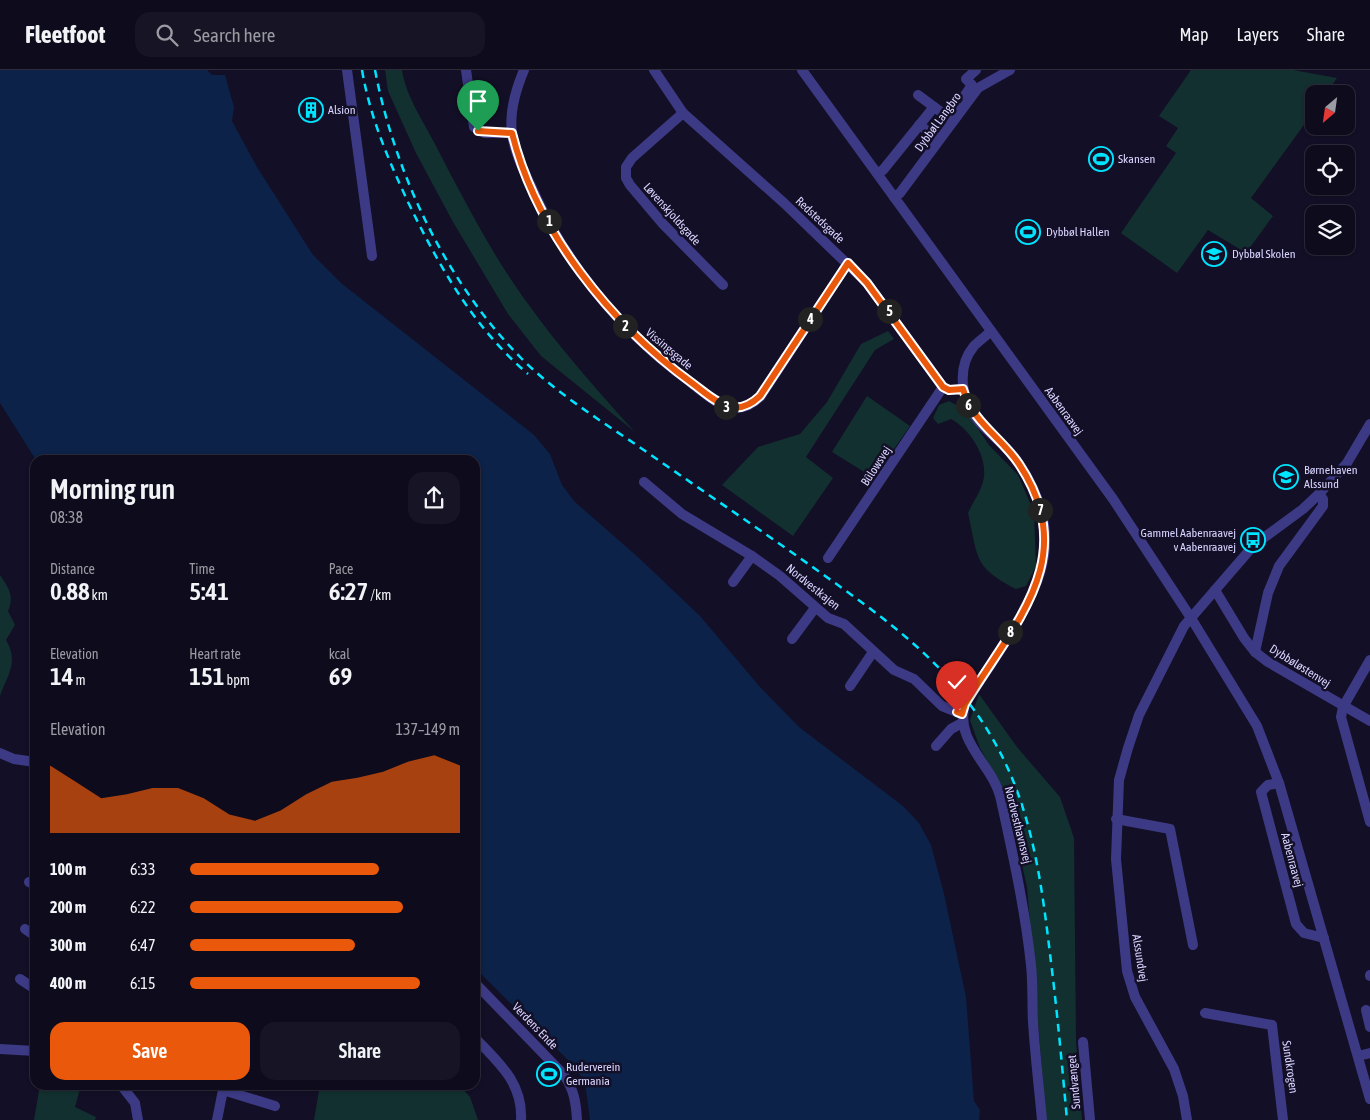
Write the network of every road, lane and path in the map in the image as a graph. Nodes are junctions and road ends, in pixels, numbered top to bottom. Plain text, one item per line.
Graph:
1 (346, 70) edge
2 (466, 70) edge
3 (524, 70) edge
4 (654, 70) edge
5 (802, 70) edge
6 (976, 70) edge
7 (1010, 70) edge
8 (918, 95) dead end
9 (934, 107) junction
10 (683, 113) junction
11 (919, 125) junction
12 (512, 133) junction
13 (935, 136) dead end
14 (876, 173) junction
15 (894, 197) junction
16 (372, 256) dead end
17 (848, 263) junction
18 (723, 285) dead end
19 (991, 331) junction
20 (943, 387) junction
21 (963, 389) junction
22 (1369, 426) edge
23 (644, 482) dead end
24 (1319, 494) junction
25 (752, 556) junction
26 (828, 558) dead end
27 (733, 582) dead end
28 (1215, 590) junction
29 (815, 608) junction
30 (1191, 618) junction
31 (792, 639) dead end
32 (873, 652) junction
33 (1255, 652) junction
34 (1370, 660) edge
35 (850, 686) dead end
36 (1343, 707) junction
37 (962, 719) junction
38 (1370, 721) edge
39 (936, 746) dead end
40 (0, 754) edge
41 (30, 761) edge
42 (1278, 783) junction
43 (1116, 819) junction
44 (1370, 822) edge
45 (25, 929) dead end
46 (30, 932) edge
47 (1324, 938) junction
48 (1194, 945) dead end
49 (20, 979) dead end
50 (30, 986) edge
51 (480, 988) edge
52 (1366, 1010) dead end
53 (1205, 1013) dead end
54 (1370, 1027) edge
55 (1083, 1042) dead end
56 (480, 1043) edge
57 (0, 1049) edge
58 (30, 1052) edge
59 (1370, 1053) edge
60 (1358, 1056) junction
61 (126, 1090) edge
62 (224, 1090) edge
63 (230, 1090) edge
64 (1370, 1099) edge
65 (276, 1106) dead end
66 (138, 1120) edge
67 (217, 1120) edge
68 (521, 1120) edge
69 (577, 1120) edge
70 (1042, 1120) edge
71 (1090, 1120) edge
72 (1187, 1120) edge
73 (1283, 1120) edge

1 - 16 street
2 - 12 street
3 - 12 street, Vissingsgade
4 - 10 street, Redstedsgade
5 - 14 street, Aabenraavej
6 - 9 street
7 - 15 street, Dybbøl Langbro
8 - 9 street
9 - 11 street
10 - 17 street, Redstedsgade
10 - 18 street, Løvenskjoldsgade
11 - 13 street
11 - 14 street
12 - 17 street, Vissingsgade
14 - 15 street, Aabenraavej
15 - 19 street, Aabenraavej
17 - 20 street, Redstedsgade
19 - 21 street
19 - 30 street, Aabenraavej
20 - 21 street
20 - 26 street, Bülowsvej
21 - 37 street
22 - 24 street, Alssundvej
23 - 25 street, Nordvestkajen
24 - 28 street, Alssundvej
24 - 33 street
25 - 27 street
25 - 29 street, Nordvestkajen
28 - 30 street, Alssundvej
28 - 33 street, Dybbøløstenvej
29 - 31 street
29 - 32 street, Nordvestkajen
30 - 42 street, Aabenraavej
30 - 43 street, Alssundvej
32 - 35 street
32 - 37 street, Nordvestkajen
33 - 36 street, Dybbøløstenvej
34 - 36 street
36 - 38 street, Dybbøløstenvej
36 - 44 street
37 - 39 street
37 - 70 street, Nordvesthavnsvej
40 - 41 street
42 - 47 street, Aabenraavej
42 - 47 street, Aabenraavej
43 - 48 street
43 - 72 street, Alssundvej
45 - 46 street
47 - 60 street, Aabenraavej
49 - 50 street
51 - 69 street, Verdens Ende
52 - 54 street
53 - 73 street, Sundkrogen
55 - 71 street, Sundvænget
56 - 68 street
57 - 58 street
59 - 60 street
60 - 64 street, Aabenraavej
61 - 66 street
62 - 67 street
63 - 65 street

